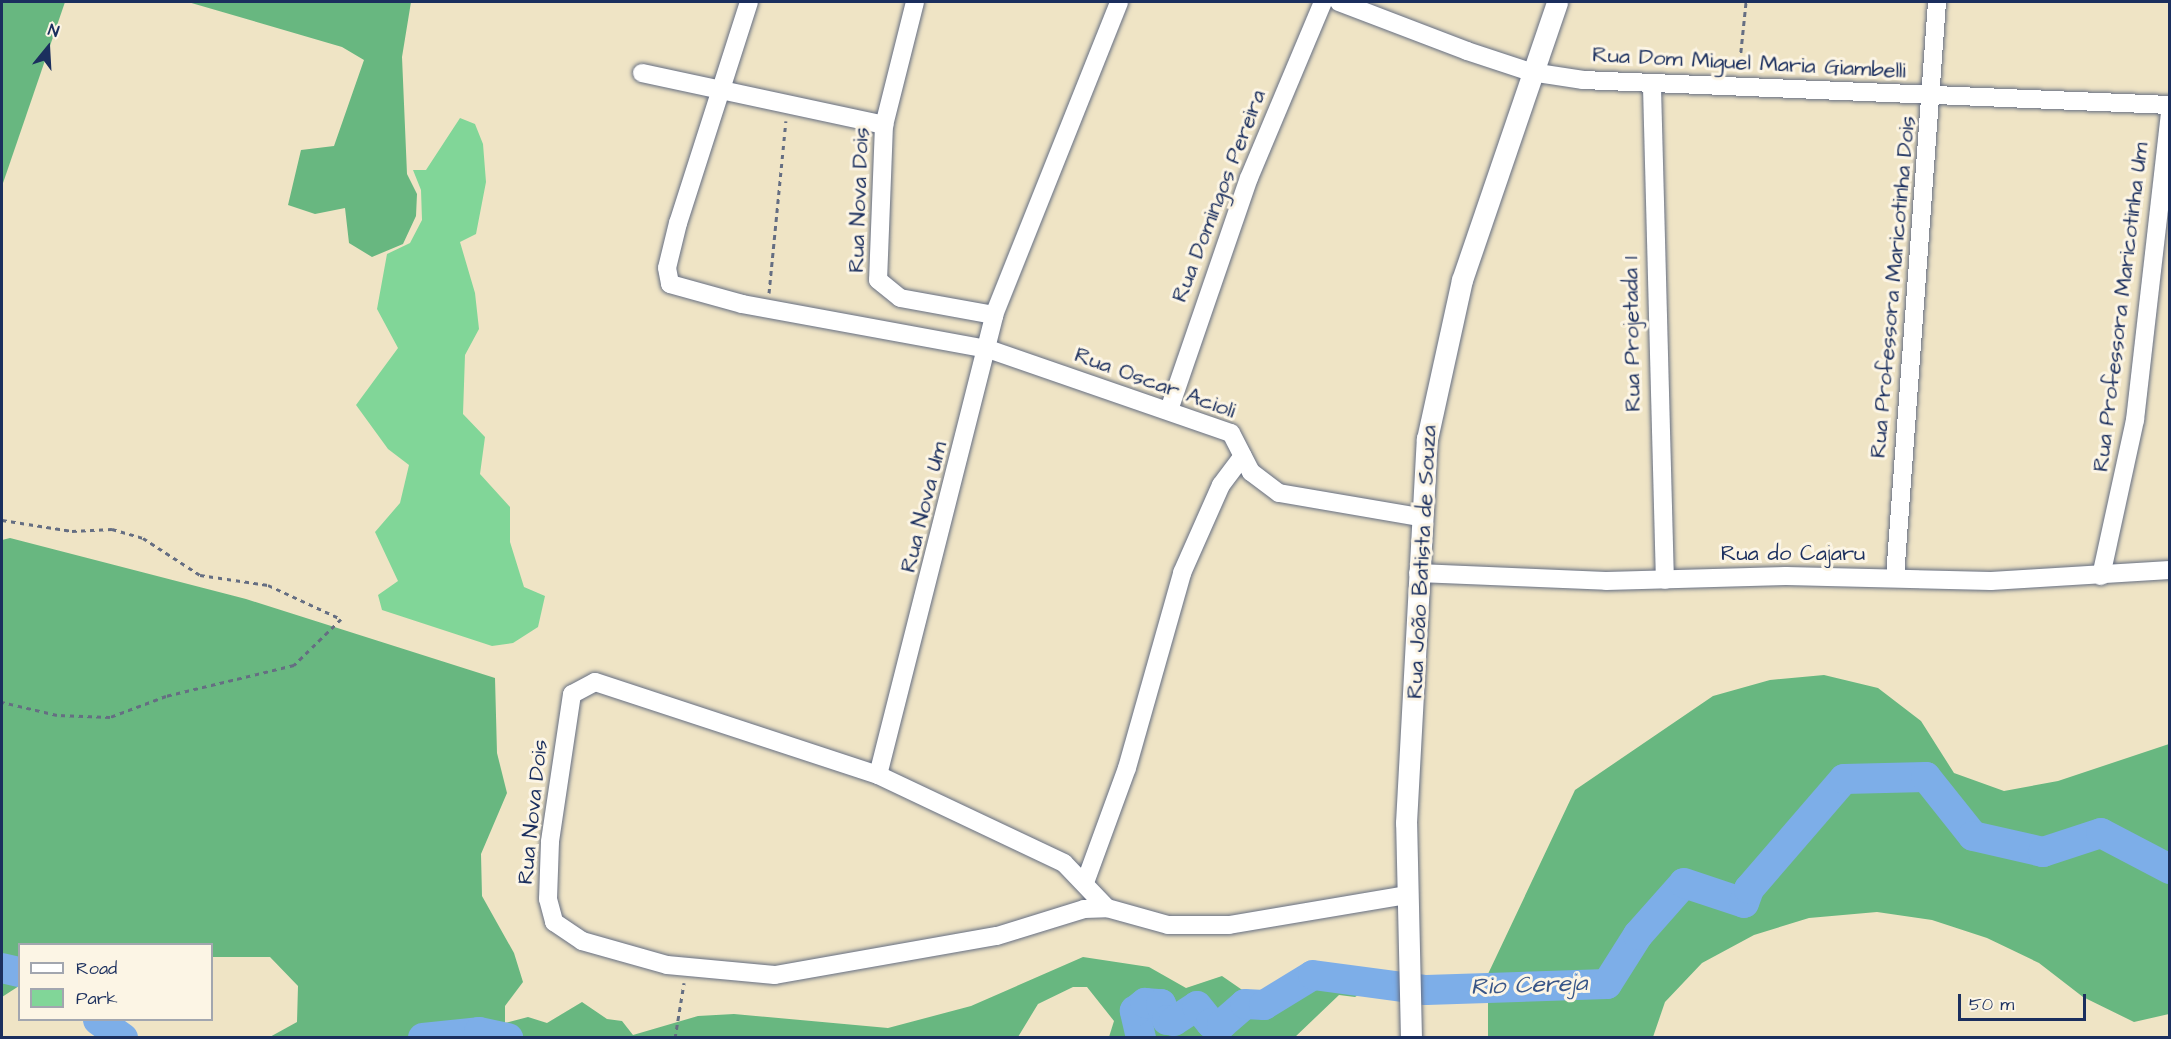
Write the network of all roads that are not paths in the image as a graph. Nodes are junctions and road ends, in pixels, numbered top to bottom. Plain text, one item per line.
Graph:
1 (749, 2) edge
2 (915, 2) edge
3 (1119, 2) edge
4 (1323, 2) edge
5 (1339, 2) edge
6 (1557, 2) edge
7 (1937, 2) edge
8 (1531, 72) junction
9 (642, 73) dead end
10 (1652, 87) junction
11 (722, 90) junction
12 (1933, 95) junction
13 (2169, 105) edge
14 (2169, 113) edge
15 (884, 125) junction
16 (994, 315) junction
17 (988, 349) junction
18 (1169, 410) junction
19 (1243, 456) junction
20 (1420, 517) junction
21 (2169, 570) edge
22 (1418, 573) junction
23 (2101, 576) junction
24 (1895, 577) junction
25 (1665, 580) junction
26 (878, 775) junction
27 (1086, 880) junction
28 (1407, 895) junction
29 (1107, 908) junction
30 (1411, 1038) edge

1 - 11 street
2 - 15 street, Rua Nova Dois
3 - 16 street, Rua Nova Um
4 - 18 street, Rua Domingos Pereira
5 - 8 street, Rua Dom Miguel Maria Giambelli
6 - 8 street, Rua João Batista de Souza
7 - 12 street, Rua Professora Maricotinha Dois
8 - 10 street, Rua Dom Miguel Maria Giambelli
8 - 20 street, Rua João Batista de Souza
9 - 11 street
10 - 12 street, Rua Dom Miguel Maria Giambelli
10 - 25 street, Rua Projetada 1
11 - 15 street
11 - 17 street, Rua Oscar Acioli
12 - 13 street, Rua Dom Miguel Maria Giambelli
12 - 24 street, Rua Professora Maricotinha Dois
14 - 23 street, Rua Professora Maricotinha Um
15 - 16 street, Rua Nova Dois
16 - 17 street, Rua Nova Um
17 - 18 street, Rua Oscar Acioli
17 - 26 street, Rua Nova Um
18 - 19 street, Rua Oscar Acioli
19 - 20 street, Rua Oscar Acioli
19 - 27 street
20 - 22 street, Rua João Batista de Souza
21 - 23 street, Rua do Cajaru
22 - 25 street, Rua do Cajaru
22 - 28 street, Rua João Batista de Souza
23 - 24 street, Rua do Cajaru
24 - 25 street, Rua do Cajaru
26 - 27 street
26 - 29 street, Rua Nova Dois
27 - 29 street
28 - 29 street
28 - 30 street, Rua João Batista de Souza

